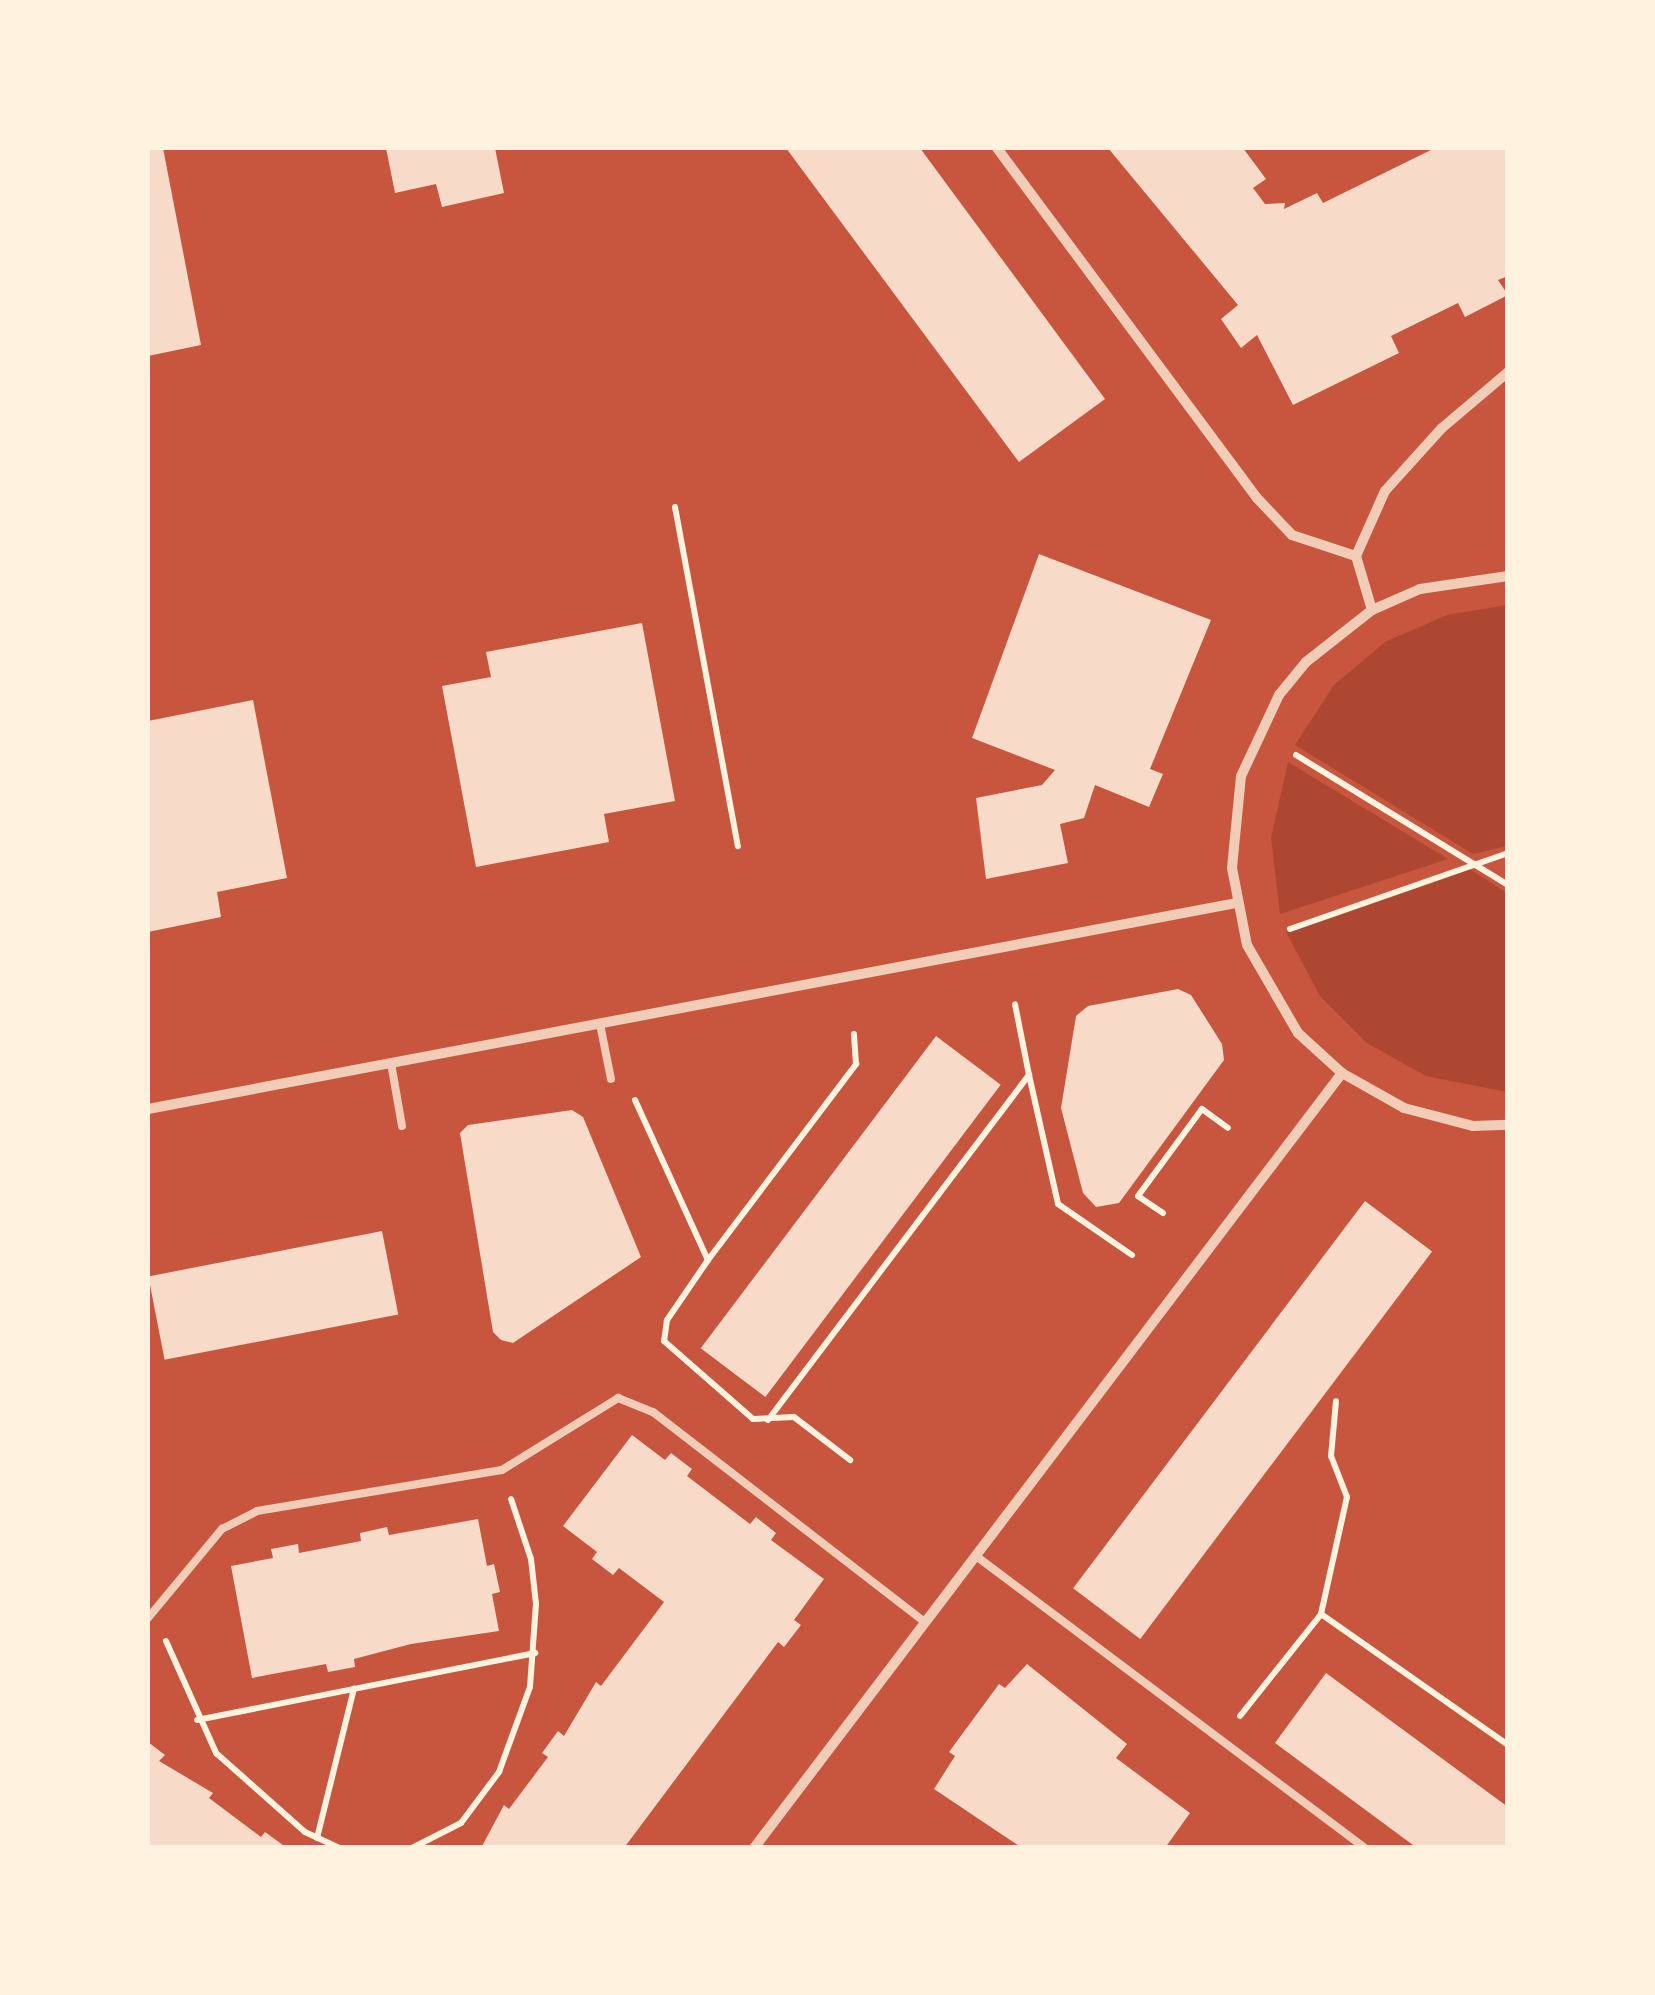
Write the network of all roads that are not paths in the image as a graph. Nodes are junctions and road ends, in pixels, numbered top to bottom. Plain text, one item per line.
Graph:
1 (997, 148) edge
2 (1508, 372) edge
3 (1356, 556) junction
4 (1508, 576) edge
5 (1372, 610) junction
6 (1236, 903) junction
7 (600, 1024) junction
8 (391, 1063) junction
9 (1342, 1073) junction
10 (610, 1079) dead end
11 (148, 1109) edge
12 (402, 1126) dead end
13 (1508, 1126) edge
14 (976, 1556) junction
15 (148, 1618) edge
16 (926, 1622) junction
17 (754, 1848) edge
18 (1365, 1848) edge

1 - 3 street
2 - 3 street
3 - 5 street
4 - 5 street
5 - 6 street
6 - 7 street
6 - 9 street
7 - 8 street
7 - 10 lane
8 - 11 street
8 - 12 lane
9 - 13 street
9 - 14 street
14 - 16 street
14 - 18 lane
15 - 16 lane
16 - 17 street

